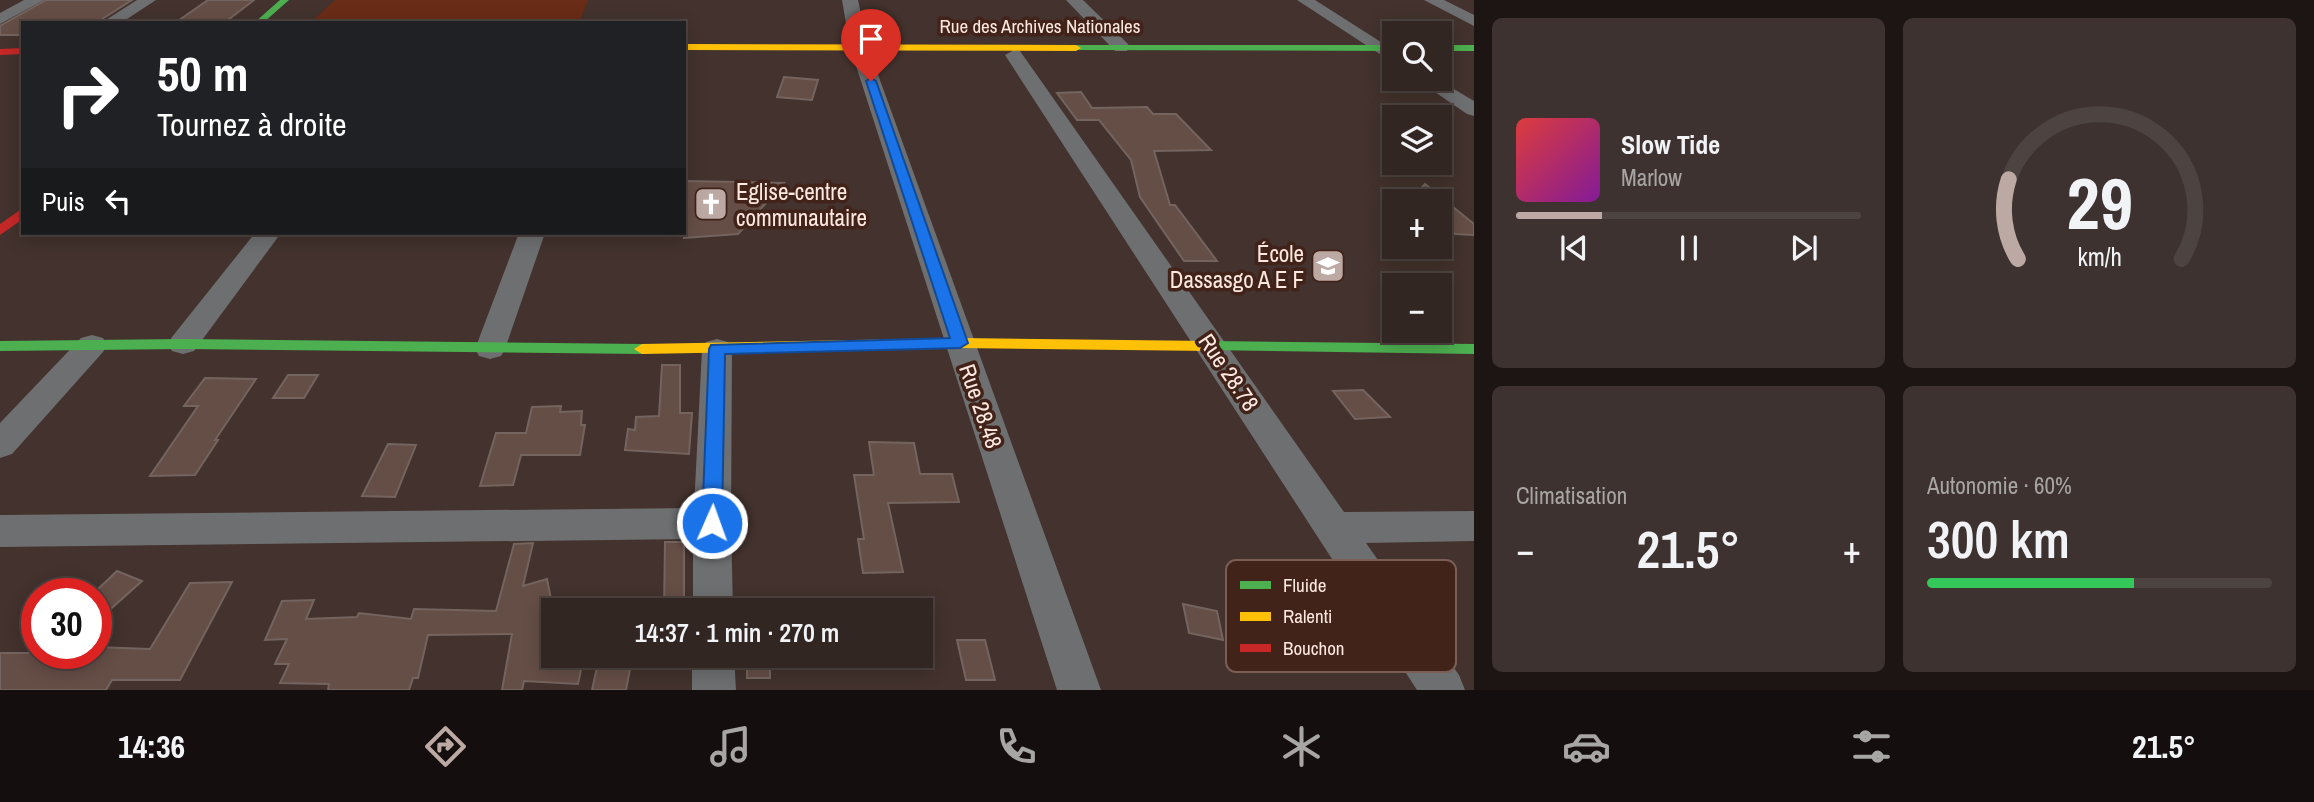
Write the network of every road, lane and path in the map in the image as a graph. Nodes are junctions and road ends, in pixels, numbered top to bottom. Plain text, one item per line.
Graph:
1 (36, 0) edge
2 (148, 0) edge
3 (285, 0) edge
4 (850, 0) edge
5 (1074, 0) edge
6 (1305, 0) edge
7 (1435, 2) edge
8 (1474, 3) edge
9 (0, 19) edge
10 (112, 21) edge
11 (260, 21) edge
12 (1474, 22) edge
13 (686, 47) edge
14 (1121, 47) junction
15 (1382, 48) edge
16 (1452, 48) edge
17 (1474, 48) edge
18 (21, 51) edge
19 (861, 51) junction
20 (0, 52) edge
21 (1382, 53) edge
22 (1382, 53) edge
23 (686, 55) edge
24 (1014, 55) junction
25 (1452, 55) edge
26 (1474, 55) edge
27 (21, 59) edge
28 (0, 60) edge
29 (1445, 91) edge
30 (1474, 110) edge
31 (21, 214) edge
32 (0, 231) edge
33 (266, 235) edge
34 (531, 235) edge
35 (960, 343) junction
36 (183, 344) junction
37 (92, 345) junction
38 (0, 346) edge
39 (1213, 348) junction
40 (490, 349) junction
41 (717, 349) junction
42 (1474, 349) edge
43 (0, 445) edge
44 (712, 523) junction
45 (1474, 526) edge
46 (1333, 528) junction
47 (0, 531) edge
48 (1355, 560) edge
49 (713, 598) edge
50 (713, 668) edge
51 (1431, 672) edge
52 (714, 690) edge
53 (1079, 690) edge
54 (1443, 690) edge

1 - 9 street
2 - 10 street
3 - 11 street
4 - 19 street, Rue 28.48
5 - 14 street
6 - 15 street
7 - 8 street
7 - 12 street
13 - 19 street, Rue des Archives Nationales
14 - 19 street, Rue des Archives Nationales
14 - 21 street, Rue des Archives Nationales
16 - 17 street
18 - 20 street
19 - 23 street, Rue des Archives Nationales
19 - 24 street, Rue des Archives Nationales
19 - 35 street, Rue 28.48
22 - 24 street, Rue des Archives Nationales
24 - 39 street, Rue 28.78
25 - 26 street
27 - 28 street
29 - 30 street
31 - 32 street
33 - 36 street
34 - 40 street
35 - 39 street
35 - 41 street
35 - 53 street, Rue 28.48
36 - 37 street
36 - 40 street
37 - 38 street
37 - 43 street
39 - 42 street
39 - 46 street, Rue 28.78
40 - 41 street
41 - 44 street
44 - 47 street
44 - 49 street
45 - 46 street
46 - 48 street, Rue 28.78
50 - 52 street
51 - 54 street, Rue 28.78

